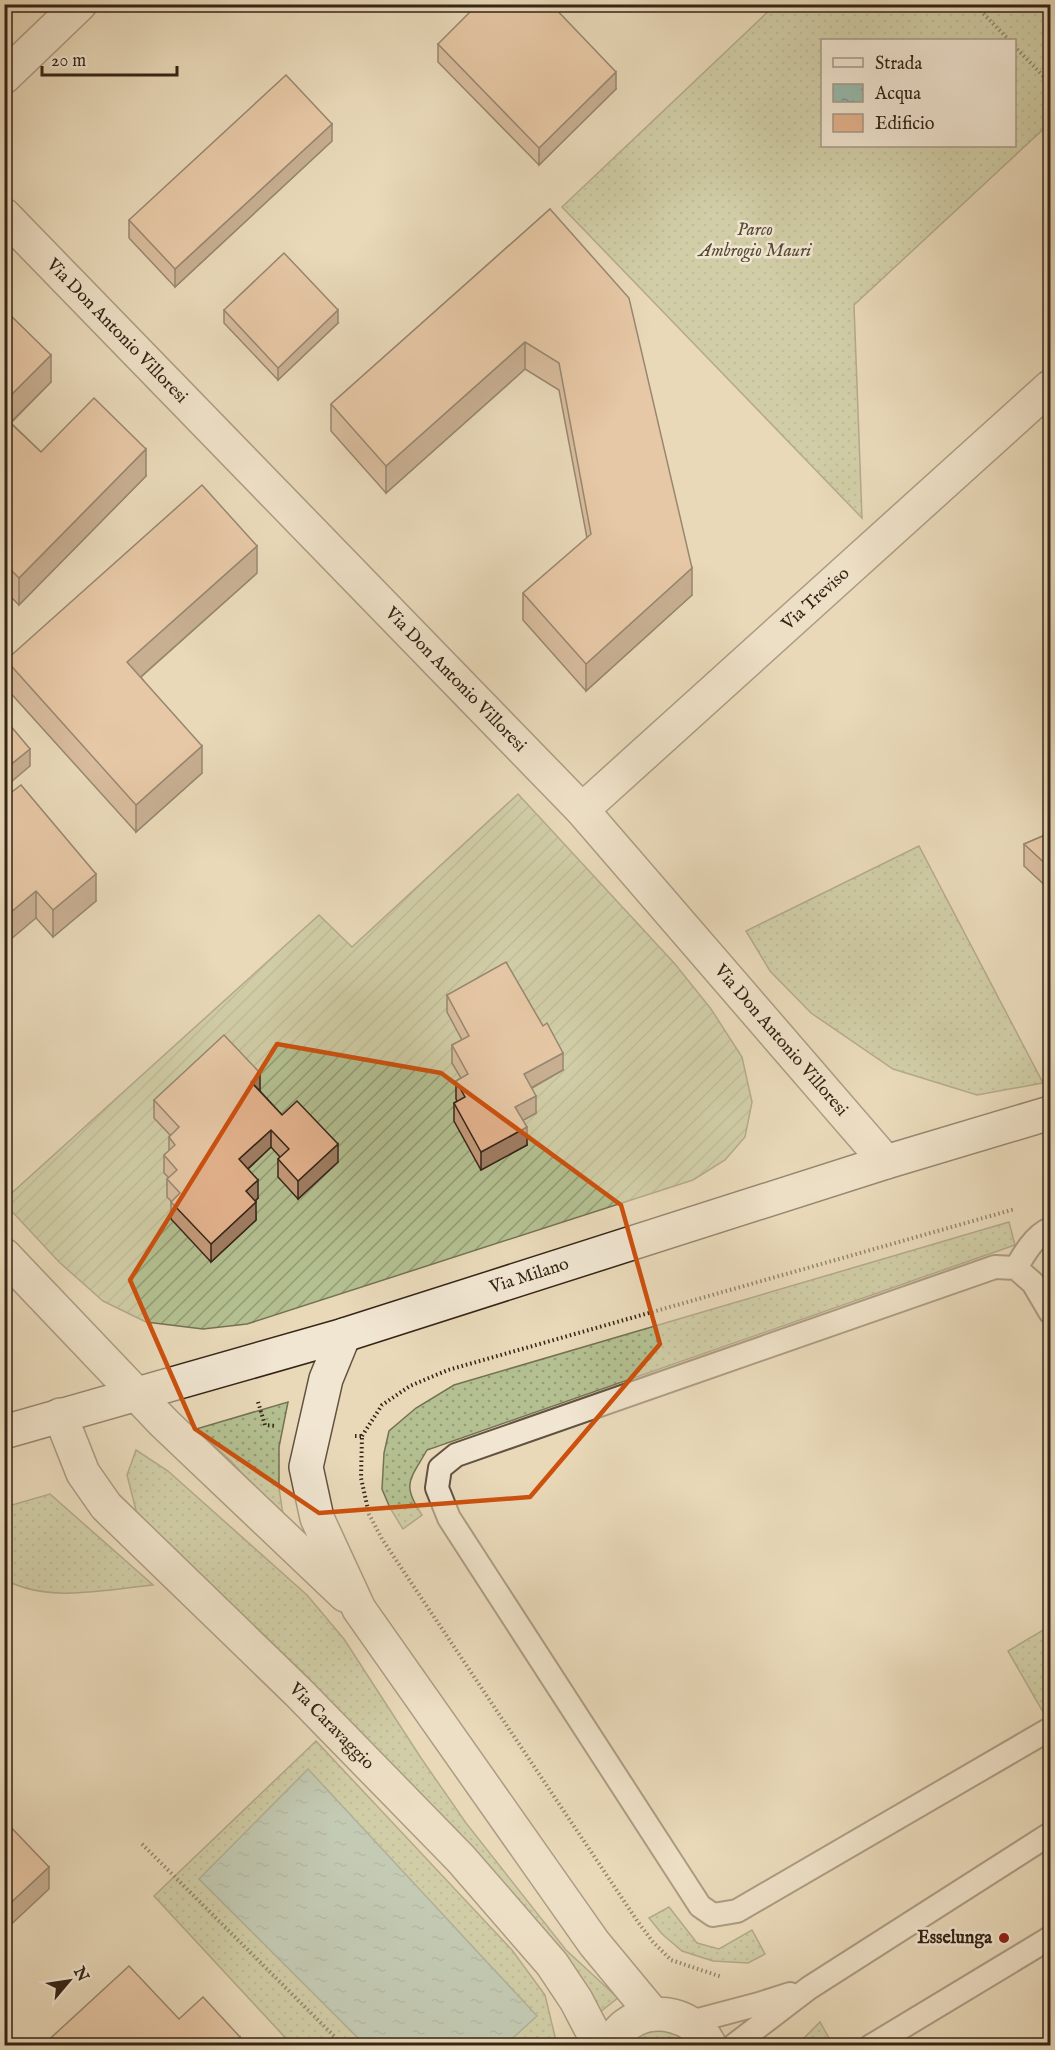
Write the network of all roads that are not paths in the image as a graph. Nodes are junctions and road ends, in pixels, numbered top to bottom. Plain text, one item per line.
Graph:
1 (80, 4) edge
2 (4, 77) edge
3 (4, 215) edge
4 (1050, 387) edge
5 (582, 810) junction
6 (1050, 1113) edge
7 (886, 1162) junction
8 (1050, 1229) edge
9 (4, 1255) edge
10 (1016, 1268) junction
11 (1050, 1312) edge
12 (344, 1335) junction
13 (138, 1394) junction
14 (60, 1415) junction
15 (4, 1432) edge
16 (359, 1609) junction
17 (1050, 1729) edge
18 (1050, 1834) edge
19 (1050, 1938) edge
20 (808, 1988) junction
21 (652, 2013) junction
22 (700, 2034) edge
23 (600, 2046) edge
24 (607, 2046) edge
25 (733, 2046) edge
26 (871, 2046) edge

1 - 2 street
3 - 5 street, Via Don Antonio Villoresi
4 - 5 street, Via Treviso
5 - 7 street, Via Don Antonio Villoresi
6 - 7 street, Via Milano
7 - 12 street, Via Milano
8 - 10 lane
9 - 13 street
10 - 11 lane
10 - 17 lane
12 - 13 street, Via Milano
12 - 16 street
13 - 14 street, Via Milano
13 - 16 street
14 - 15 street, Via Milano
14 - 23 street, Via Caravaggio
16 - 21 street
18 - 20 lane
19 - 26 lane
20 - 22 lane
20 - 25 lane
21 - 22 street
21 - 24 street

